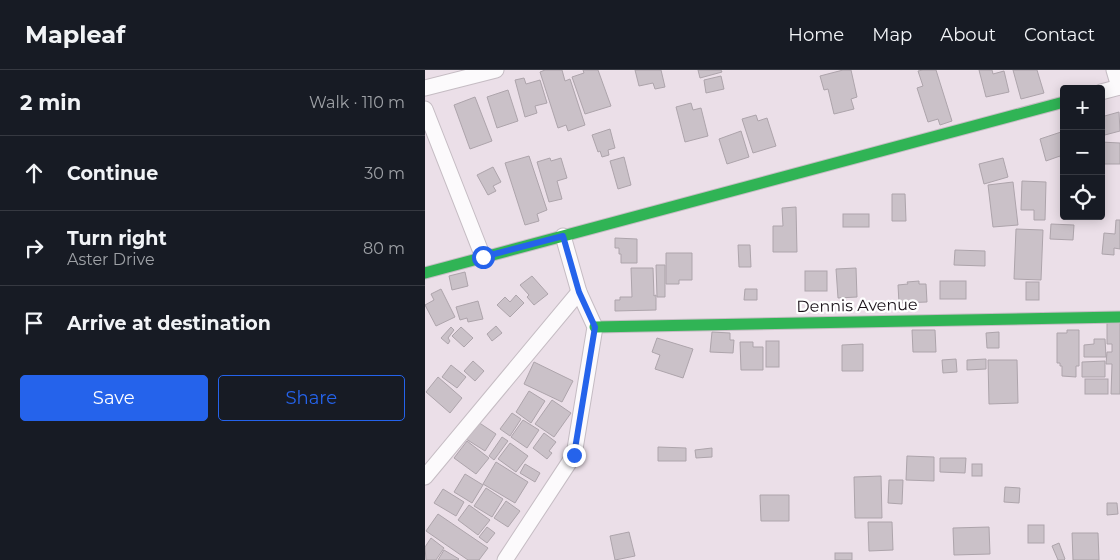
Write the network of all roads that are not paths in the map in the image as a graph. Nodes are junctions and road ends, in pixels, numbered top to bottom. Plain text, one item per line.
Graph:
1 (496, 70) edge
2 (1114, 70) edge
3 (1120, 87) edge
4 (425, 88) edge
5 (1105, 91) edge
6 (1060, 103) edge
7 (425, 109) edge
8 (563, 236) junction
9 (483, 257) junction
10 (425, 273) edge
11 (579, 292) junction
12 (1120, 317) edge
13 (595, 327) junction
14 (425, 477) edge
15 (505, 560) edge

1 - 4 street
2 - 3 street
3 - 5 street
6 - 8 street
7 - 9 street
8 - 9 street
8 - 11 street
9 - 10 street
11 - 13 street
11 - 14 street
12 - 13 street, Dennis Avenue
13 - 15 street

